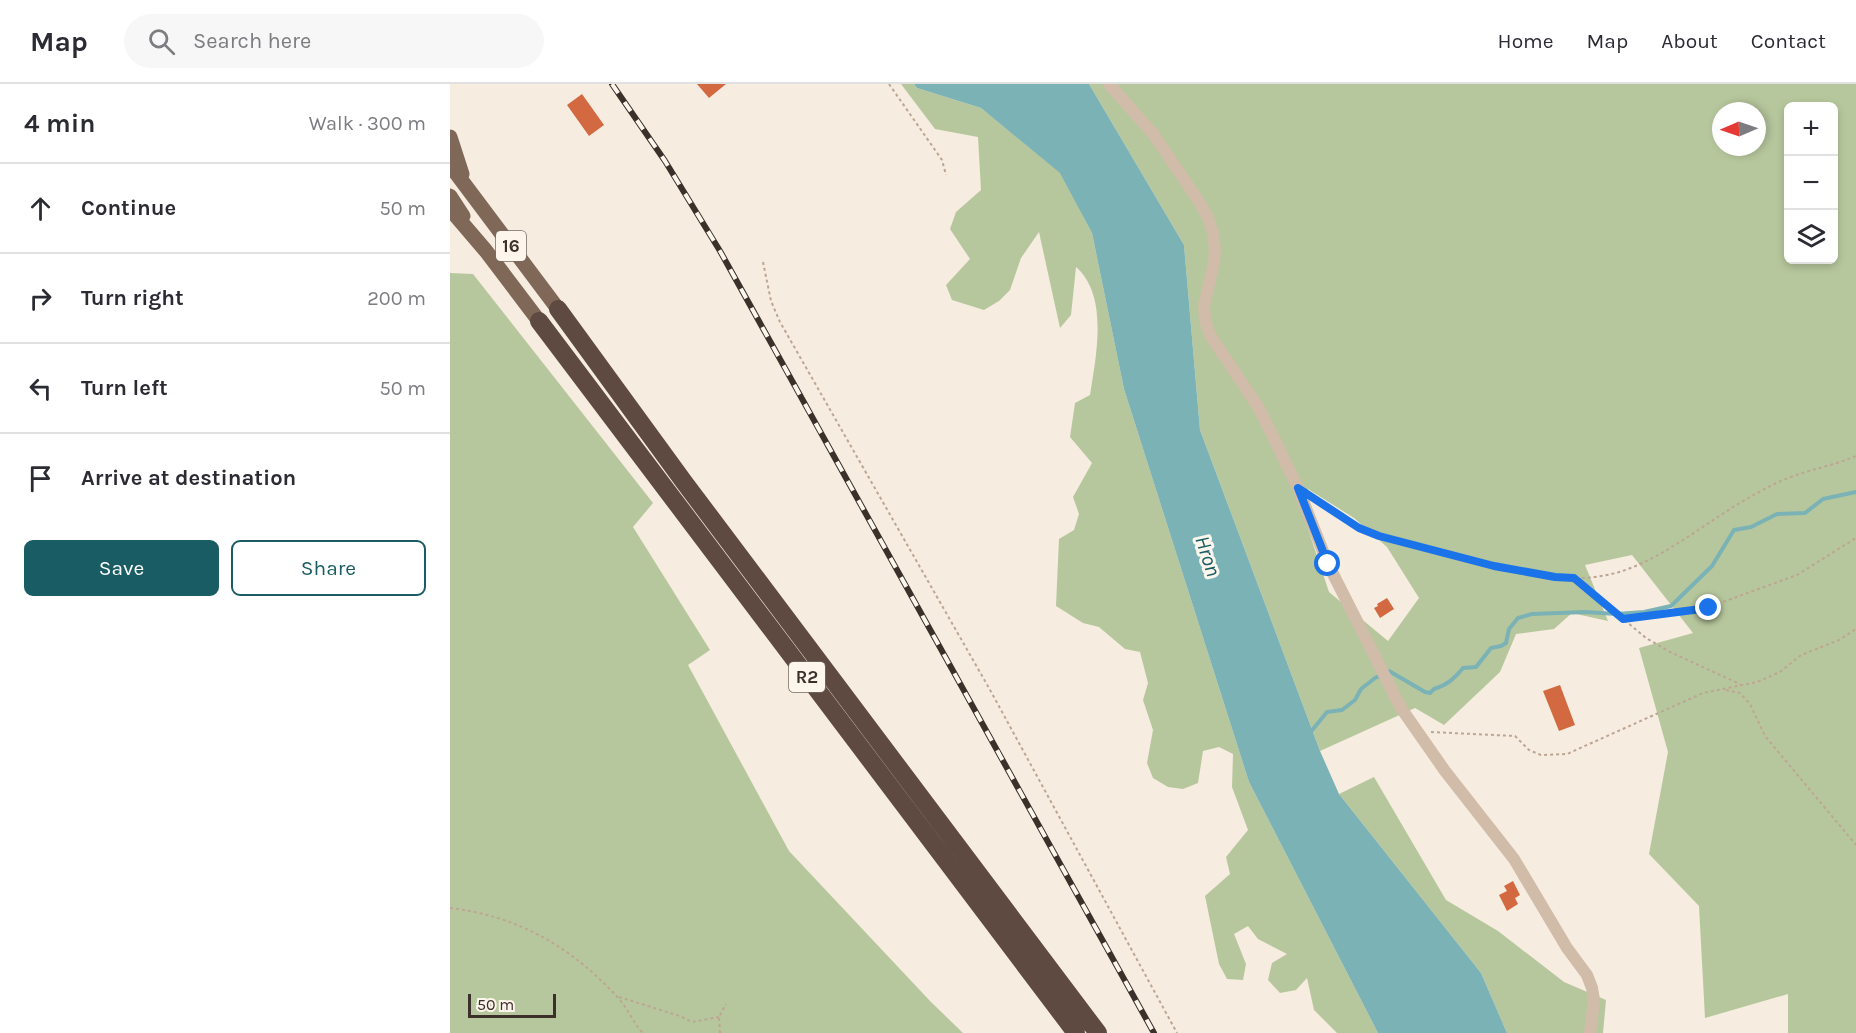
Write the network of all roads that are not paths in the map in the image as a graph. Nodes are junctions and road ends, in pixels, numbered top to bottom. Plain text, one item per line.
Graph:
1 (1109, 84) edge
2 (450, 137) edge
3 (450, 165) edge
4 (464, 183) junction
5 (450, 196) edge
6 (450, 209) edge
7 (486, 251) junction
8 (558, 309) joint
9 (539, 321) joint
10 (1076, 1033) edge
11 (1098, 1033) edge
12 (1590, 1033) edge

1 - 12 street
2 - 4 main road
3 - 4 main road, 16
4 - 8 main road, 16
5 - 7 main road, 16
6 - 7 main road
7 - 9 main road, 16
8 - 11 highway, R2
9 - 10 highway, R2

